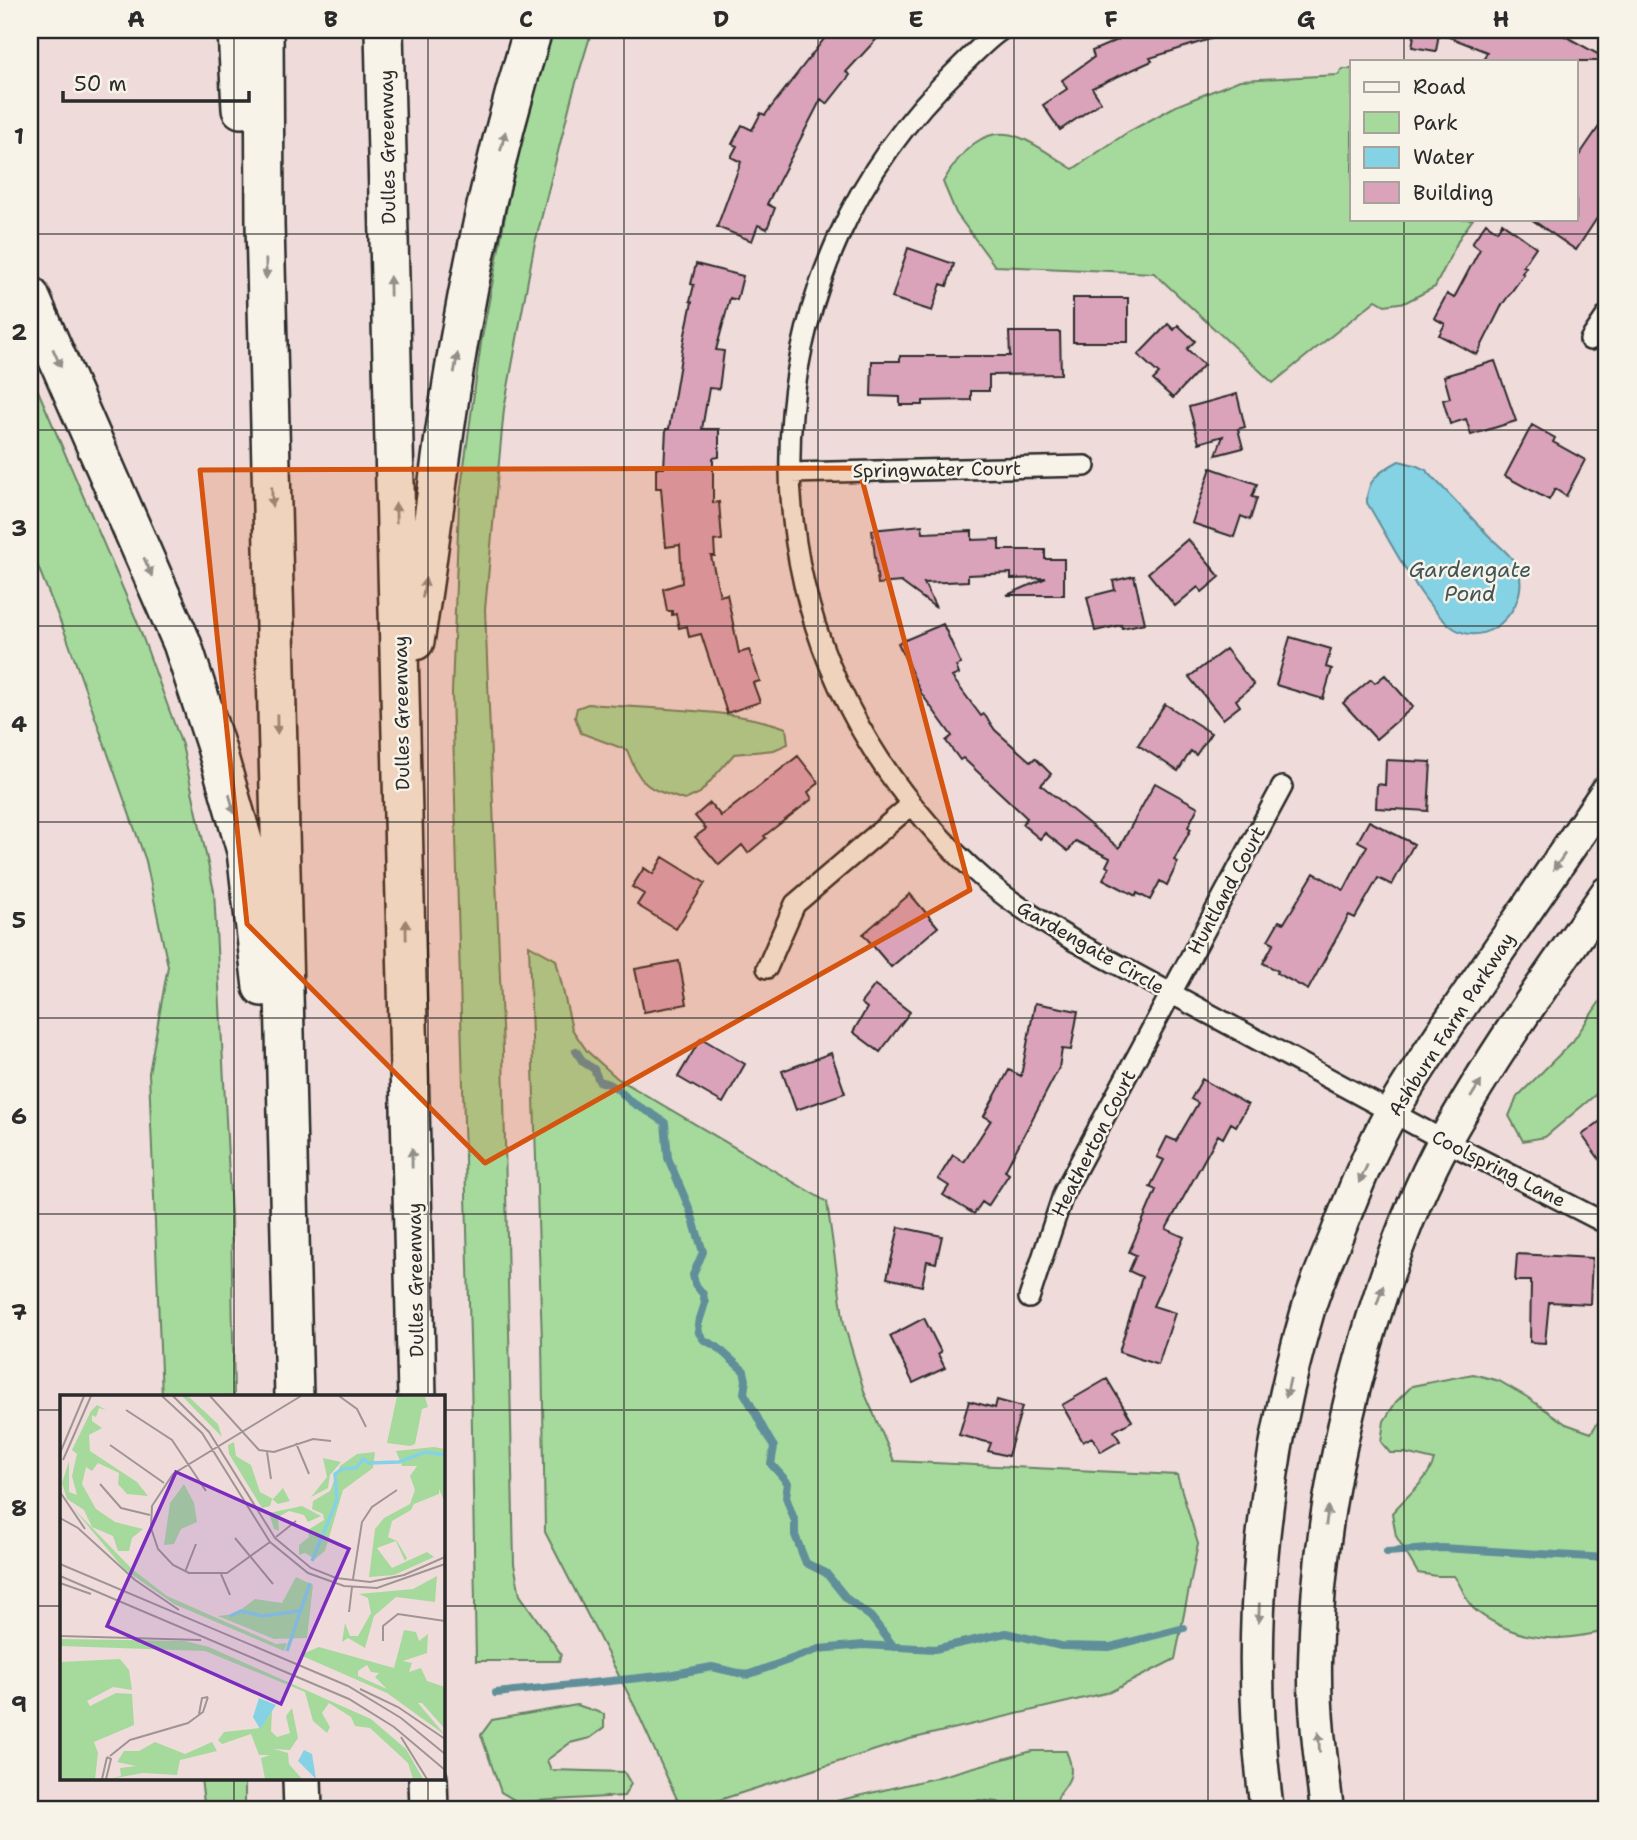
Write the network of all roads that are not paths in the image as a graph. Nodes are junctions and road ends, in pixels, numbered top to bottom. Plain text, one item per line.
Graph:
1 (237, 30) edge
2 (264, 30) edge
3 (384, 30) edge
4 (533, 30) edge
5 (1001, 30) edge
6 (265, 224) junction
7 (30, 296) edge
8 (1607, 315) edge
9 (1590, 340) dead end
10 (1085, 466) dead end
11 (790, 472) junction
12 (401, 728) junction
13 (1282, 787) dead end
14 (1607, 792) edge
15 (911, 805) junction
16 (1607, 893) edge
17 (767, 968) dead end
18 (1170, 993) junction
19 (1392, 1112) junction
20 (1445, 1141) junction
21 (1607, 1224) edge
22 (1029, 1298) dead end
23 (293, 1395) edge
24 (293, 1395) edge
25 (417, 1395) edge
26 (302, 1780) edge
27 (428, 1780) edge
28 (303, 1810) edge
29 (429, 1810) edge
30 (1267, 1810) edge
31 (1327, 1810) edge

1 - 6 highway
2 - 6 highway
12 -> 3 highway, Dulles Greenway
12 -> 4 highway
5 - 11 street, Gardengate Circle
6 -> 23 highway
7 -> 24 highway
8 - 9 street
10 - 11 street, Springwater Court
11 - 15 street, Gardengate Circle
25 -> 12 highway, Dulles Greenway
13 - 18 street, Huntland Court
14 -> 19 main road, Ashburn Farm Parkway
15 - 17 street
15 - 18 street, Gardengate Circle
20 -> 16 main road
18 - 19 street, Gardengate Circle
18 - 22 street, Heatherton Court
19 - 20 street, Coolspring Lane
19 -> 30 main road, Ashburn Farm Parkway
20 - 21 street, Coolspring Lane
31 -> 20 main road
26 - 28 highway
27 - 29 highway

